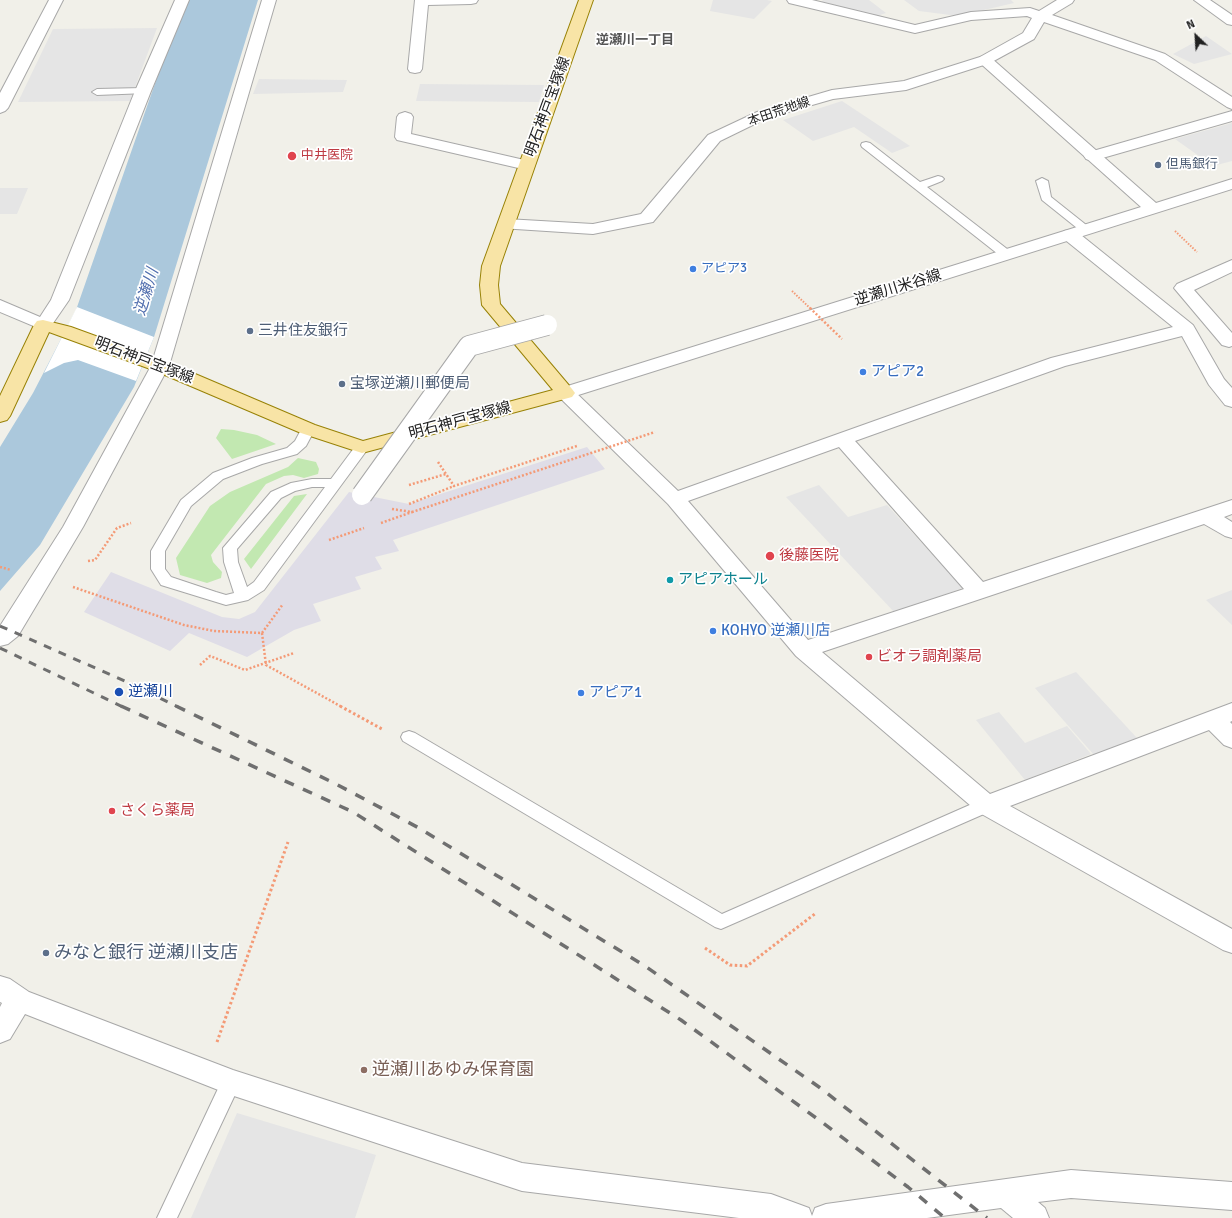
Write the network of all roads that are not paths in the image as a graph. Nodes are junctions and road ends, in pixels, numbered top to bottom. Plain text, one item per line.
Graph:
1 (56, 0) edge
2 (182, 0) edge
3 (269, 0) edge
4 (472, 0) edge
5 (586, 0) edge
6 (794, 0) edge
7 (1020, 0) edge
8 (1066, 0) edge
9 (1201, 0) edge
10 (1035, 14) junction
11 (1232, 21) edge
12 (985, 60) junction
13 (415, 70) dead end
14 (98, 89) dead end
15 (143, 89) junction
16 (1232, 104) edge
17 (0, 108) edge
18 (405, 116) dead end
19 (1232, 116) edge
20 (866, 145) dead end
21 (1092, 156) junction
22 (527, 165) junction
23 (938, 179) dead end
24 (1042, 181) dead end
25 (1232, 184) edge
26 (918, 186) junction
27 (1153, 209) junction
28 (506, 224) junction
29 (1078, 232) junction
30 (1006, 254) junction
31 (1225, 268) edge
32 (0, 305) edge
33 (42, 325) junction
34 (547, 325) dead end
35 (1192, 337) junction
36 (1231, 341) edge
37 (152, 363) junction
38 (565, 393) junction
39 (1232, 401) edge
40 (0, 416) edge
41 (308, 429) junction
42 (842, 439) junction
43 (362, 447) junction
44 (334, 483) junction
45 (362, 495) dead end
46 (675, 499) junction
47 (1232, 506) edge
48 (1206, 516) junction
49 (1232, 531) edge
50 (979, 592) junction
51 (243, 596) junction
52 (0, 638) edge
53 (804, 650) junction
54 (1222, 715) edge
55 (409, 737) dead end
56 (1232, 739) edge
57 (987, 805) junction
58 (1232, 942) edge
59 (9, 994) edge
60 (0, 1031) edge
61 (218, 1077) junction
62 (1008, 1194) junction
63 (1232, 1196) edge
64 (890, 1214) edge
65 (167, 1218) edge
66 (798, 1218) edge
67 (826, 1218) edge
68 (1034, 1218) edge

1 - 17 street
2 - 15 street
3 - 37 street
4 - 13 street
5 - 22 main road, 明石神戸宝塚線
6 - 10 street
7 - 10 street
8 - 10 street, 本田荒地線
9 - 11 street
10 - 12 street, 本田荒地線
10 - 16 street
12 - 21 street
12 - 28 street, 本田荒地線
14 - 15 lane
15 - 33 street
18 - 22 street
19 - 21 street
20 - 26 lane
21 - 27 street
22 - 28 main road, 明石神戸宝塚線
23 - 26 lane
24 - 29 lane
25 - 27 street, 逆瀬川米谷線
26 - 30 lane
27 - 29 street, 逆瀬川米谷線
28 - 38 main road, 明石神戸宝塚線
29 - 30 street, 逆瀬川米谷線
29 - 35 street
30 - 38 street, 逆瀬川米谷線
31 - 36 street
32 - 33 street
33 - 37 main road, 明石神戸宝塚線
33 - 40 main road
34 - 45 street, bridge
35 - 36 street
35 - 39 street
35 - 42 street
37 - 41 main road, 明石神戸宝塚線
37 - 52 street
38 - 43 main road, 明石神戸宝塚線
38 - 46 street
41 - 43 main road, 明石神戸宝塚線
41 - 51 lane
42 - 46 street
42 - 50 street
43 - 44 lane
44 - 51 lane
44 - 51 lane
46 - 53 street
47 - 48 street
48 - 49 street
48 - 50 street
50 - 53 street
53 - 57 street
54 - 56 street
54 - 57 street
55 - 57 lane
57 - 58 street
59 - 60 street
59 - 61 street
61 - 65 lane
61 - 66 street
62 - 63 street
62 - 64 street
62 - 68 street
64 - 67 street

